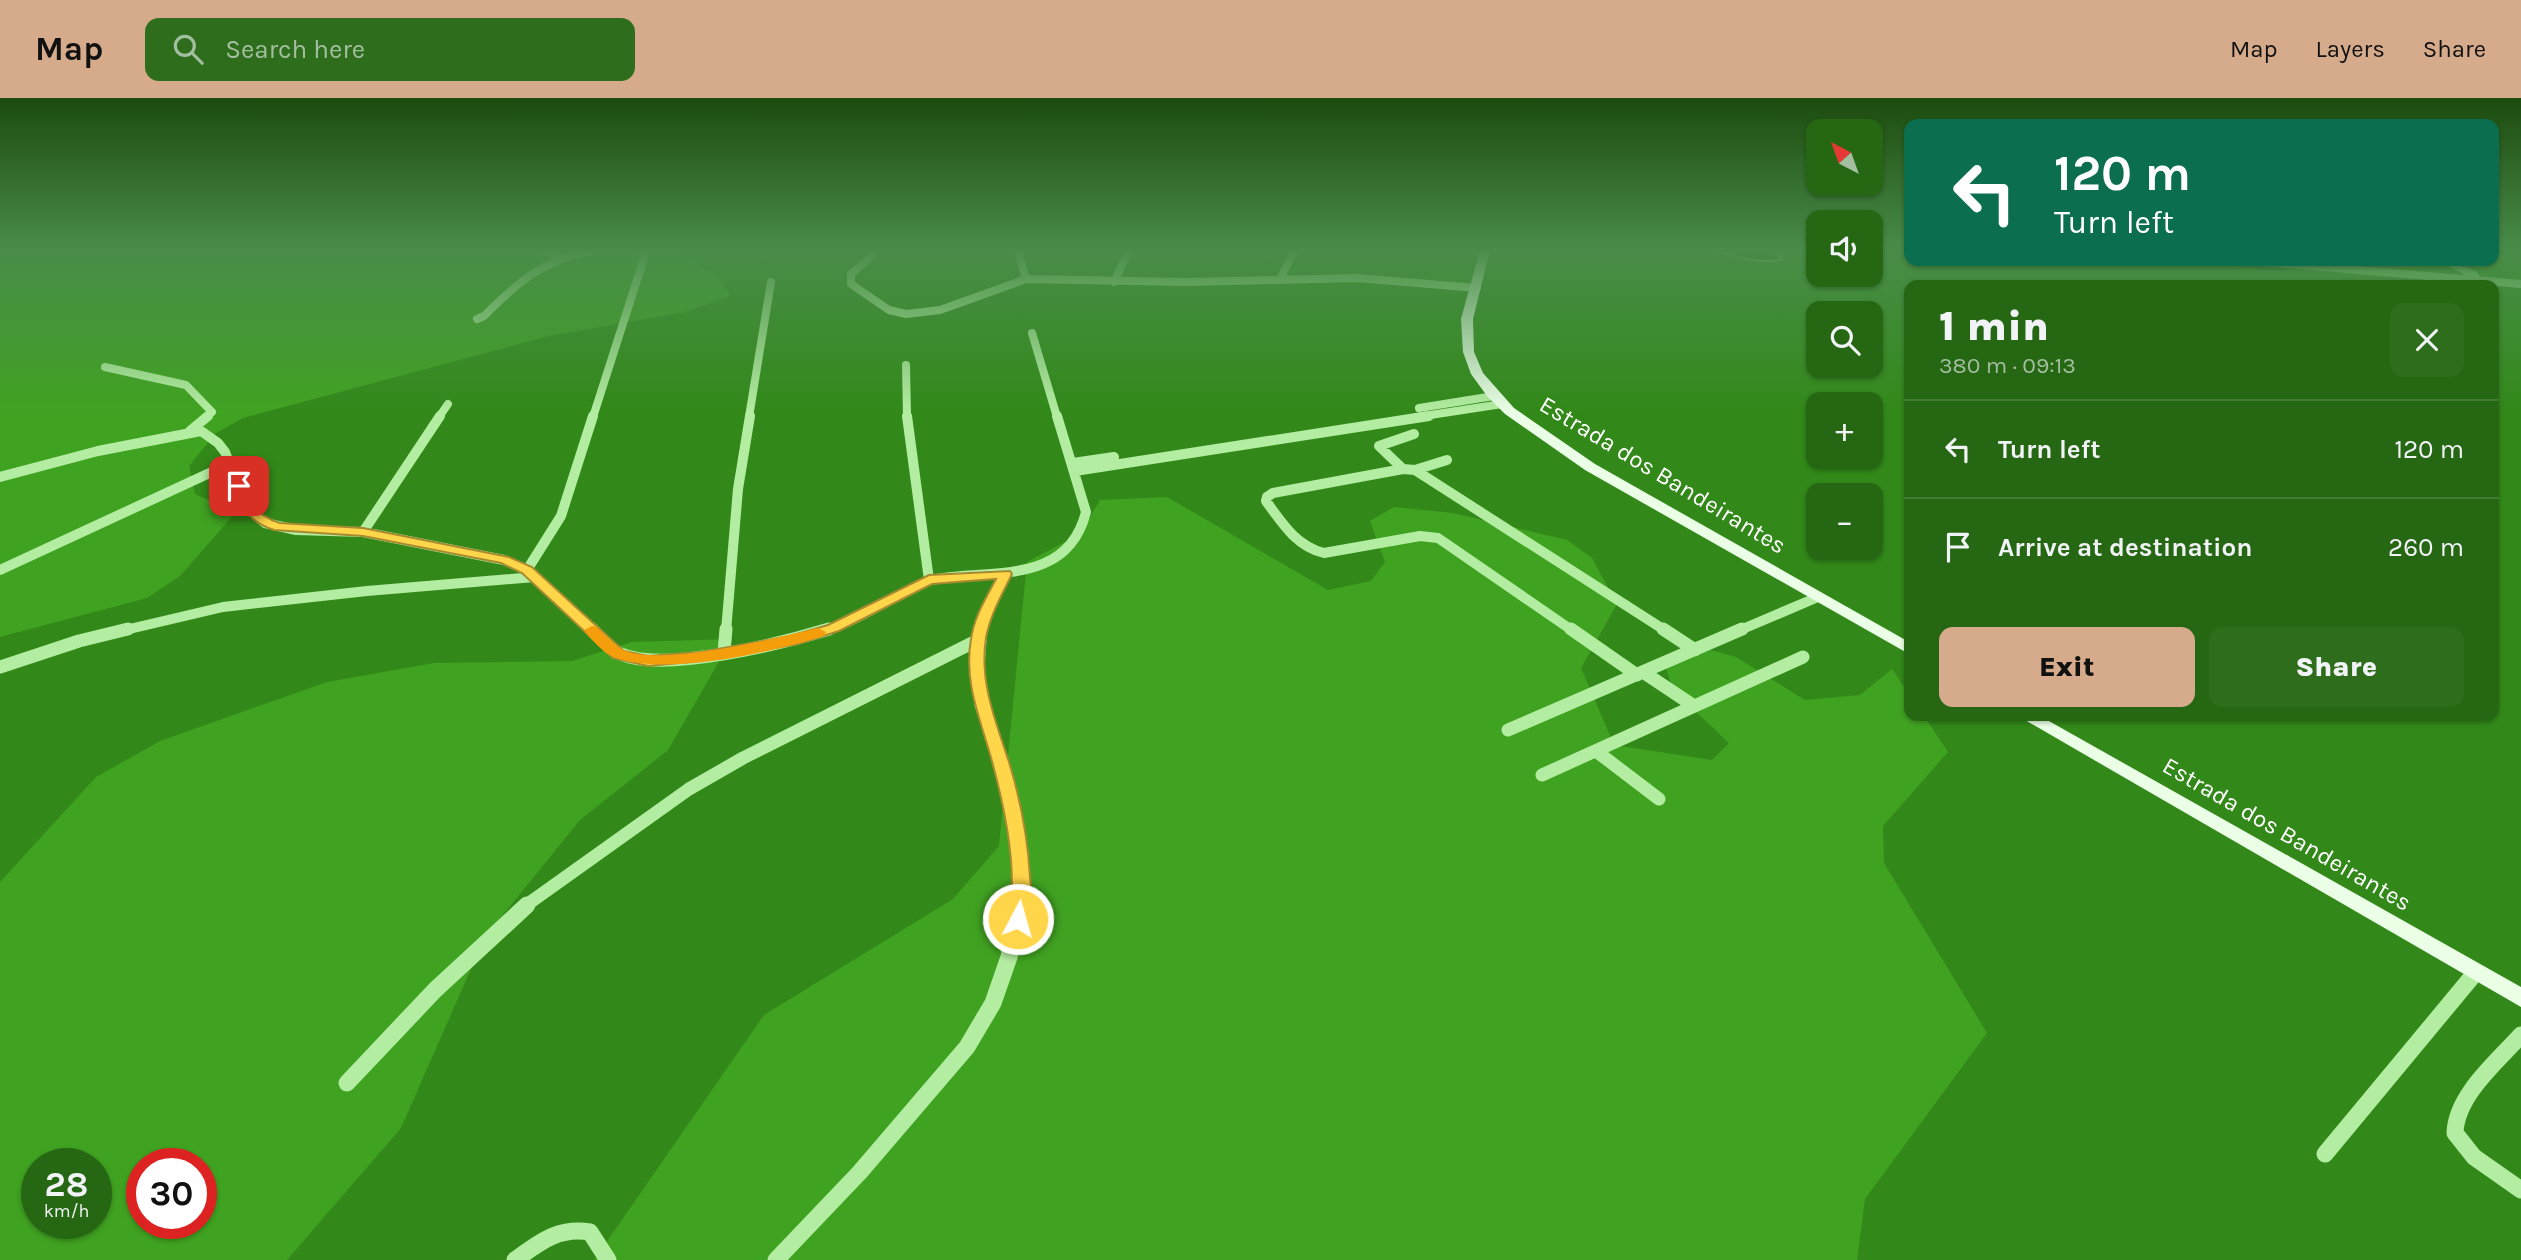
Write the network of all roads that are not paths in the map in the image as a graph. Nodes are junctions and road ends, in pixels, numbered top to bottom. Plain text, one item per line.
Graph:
1 (497, 304) edge
2 (631, 304) edge
3 (767, 304) edge
4 (880, 304) edge
5 (956, 304) edge
6 (1473, 304) edge
7 (889, 310) joint
8 (477, 319) dead end
9 (1032, 333) dead end
10 (906, 365) dead end
11 (105, 367) dead end
12 (1498, 400) junction
13 (448, 404) dead end
14 (190, 431) junction
15 (1415, 435) dead end
16 (1447, 460) dead end
17 (229, 464) junction
18 (1074, 467) junction
19 (1403, 469) junction
20 (1415, 470) junction
21 (0, 477) edge
22 (363, 532) junction
23 (0, 570) edge
24 (531, 574) junction
25 (1005, 574) junction
26 (929, 580) junction
27 (1818, 597) junction
28 (978, 640) junction
29 (1904, 646) edge
30 (1695, 650) junction
31 (724, 652) junction
32 (1803, 657) dead end
33 (0, 667) edge
34 (1640, 673) junction
35 (1694, 706) junction
36 (2036, 721) edge
37 (1508, 730) dead end
38 (1596, 751) junction
39 (1542, 775) dead end
40 (1659, 799) dead end
41 (2476, 972) junction
42 (2521, 998) edge
43 (2521, 1035) edge
44 (347, 1083) dead end
45 (2325, 1154) dead end
46 (2521, 1190) edge
47 (515, 1260) edge
48 (608, 1260) edge
49 (776, 1260) edge

1 - 8 street
2 - 24 street
3 - 31 street
4 - 7 street
5 - 7 street
6 - 12 main road, Estrada dos Bandeirantes
9 - 18 street
10 - 26 street
11 - 14 street
12 - 18 street
12 - 27 main road, Estrada dos Bandeirantes
13 - 22 street
14 - 17 street
14 - 21 street
15 - 19 street
16 - 20 street
17 - 22 street
17 - 23 street
18 - 25 street
19 - 20 street
19 - 34 street
20 - 30 street
22 - 24 street
24 - 31 street
24 - 33 street
25 - 26 street
25 - 28 street
26 - 31 street
27 - 29 main road, Estrada dos Bandeirantes
27 - 30 street
28 - 44 street
28 - 49 street
30 - 34 street
32 - 35 street
34 - 35 street
34 - 37 street
35 - 38 street
36 - 41 main road, Estrada dos Bandeirantes
38 - 39 street
38 - 40 street
41 - 42 main road, Estrada dos Bandeirantes
41 - 45 street
43 - 46 street
47 - 48 street

